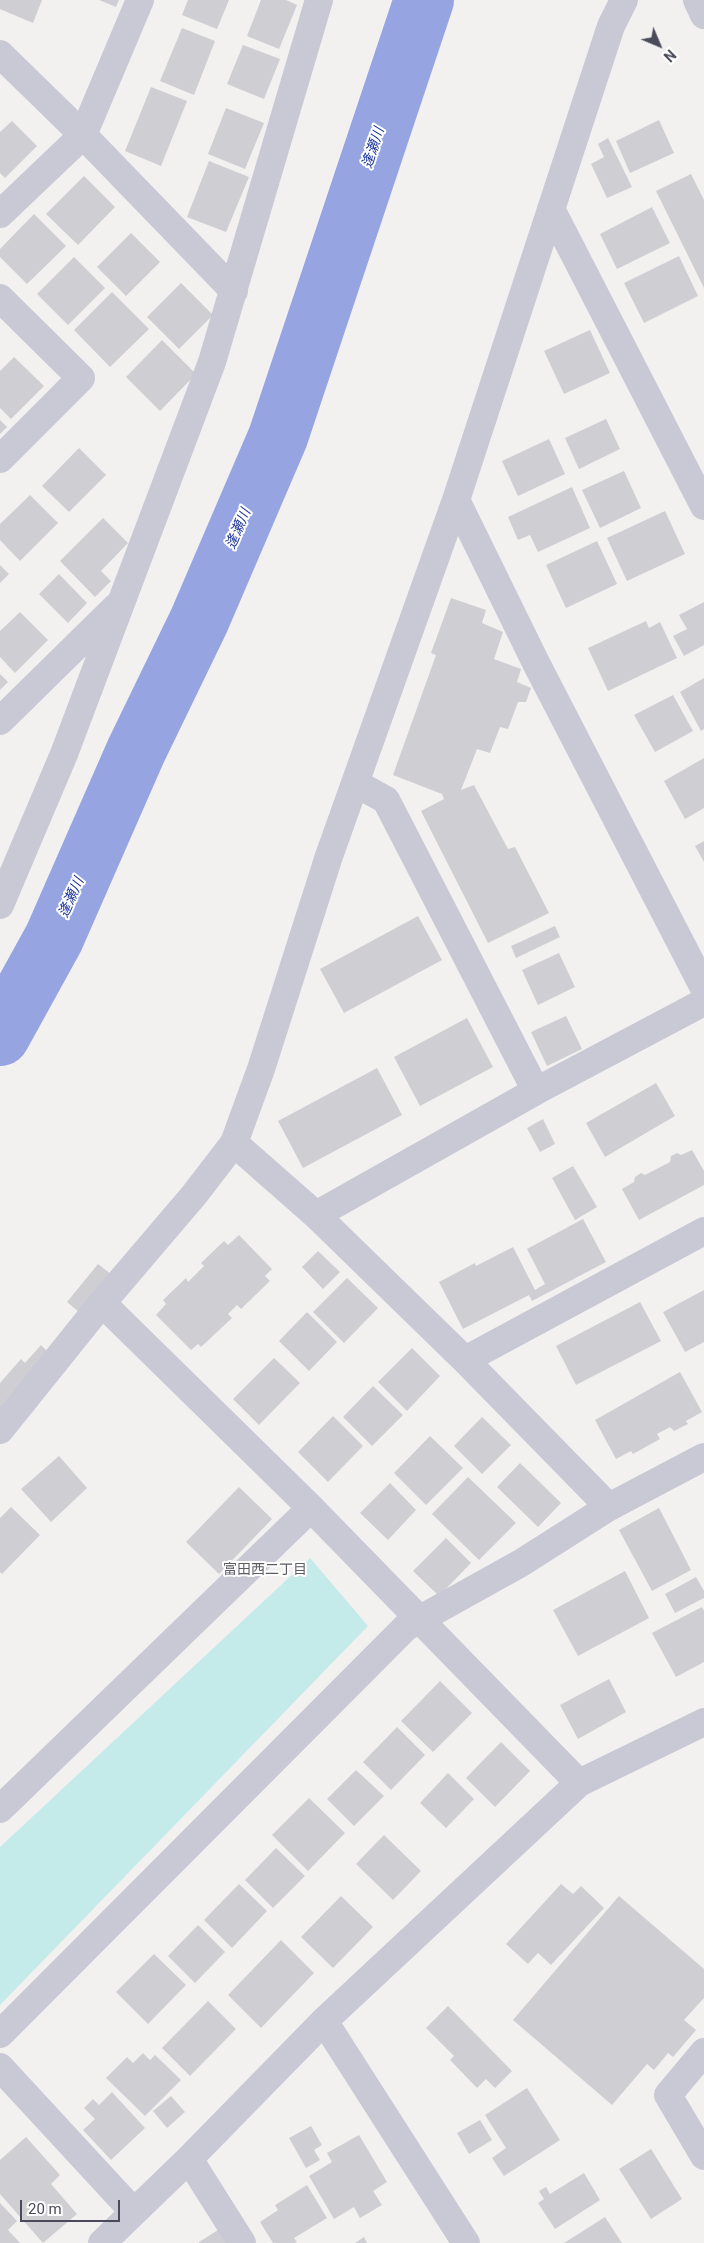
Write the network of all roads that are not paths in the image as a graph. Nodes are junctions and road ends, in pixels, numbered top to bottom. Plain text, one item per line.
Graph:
1 (140, 0) edge
2 (319, 0) edge
3 (624, 0) edge
4 (696, 0) edge
5 (704, 15) edge
6 (0, 54) edge
7 (82, 135) junction
8 (552, 209) junction
9 (0, 214) edge
10 (234, 291) junction
11 (0, 298) edge
12 (0, 459) edge
13 (456, 500) junction
14 (704, 506) edge
15 (124, 600) junction
16 (0, 721) edge
17 (355, 783) junction
18 (0, 905) edge
19 (704, 988) edge
20 (704, 1002) edge
21 (536, 1092) junction
22 (234, 1143) junction
23 (316, 1215) junction
24 (704, 1231) edge
25 (102, 1303) junction
26 (465, 1360) junction
27 (0, 1430) edge
28 (704, 1457) edge
29 (609, 1507) junction
30 (311, 1508) junction
31 (420, 1619) junction
32 (704, 1722) edge
33 (579, 1783) junction
34 (0, 1809) edge
35 (324, 2021) junction
36 (0, 2034) edge
37 (704, 2052) edge
38 (0, 2067) edge
39 (704, 2156) edge
40 (189, 2160) junction
41 (133, 2211) junction
42 (102, 2243) edge
43 (242, 2243) edge
44 (466, 2243) edge

1 - 7 street
2 - 10 street
3 - 8 street
4 - 5 street
6 - 7 street
7 - 9 street
7 - 10 street
8 - 13 street
8 - 14 street
10 - 15 street
11 - 12 street
13 - 17 street
13 - 19 street
15 - 16 street
15 - 18 street
17 - 21 street
17 - 22 street
20 - 21 street
21 - 23 street
22 - 23 street
22 - 25 street
23 - 26 street
24 - 26 street
25 - 27 street
25 - 30 street
26 - 29 street
28 - 29 street
29 - 31 street
30 - 31 street
30 - 34 street
31 - 33 street
31 - 36 street
32 - 33 street
33 - 35 street
35 - 40 street
35 - 44 street
37 - 39 street
38 - 41 street
40 - 41 street
40 - 43 street
41 - 42 street

